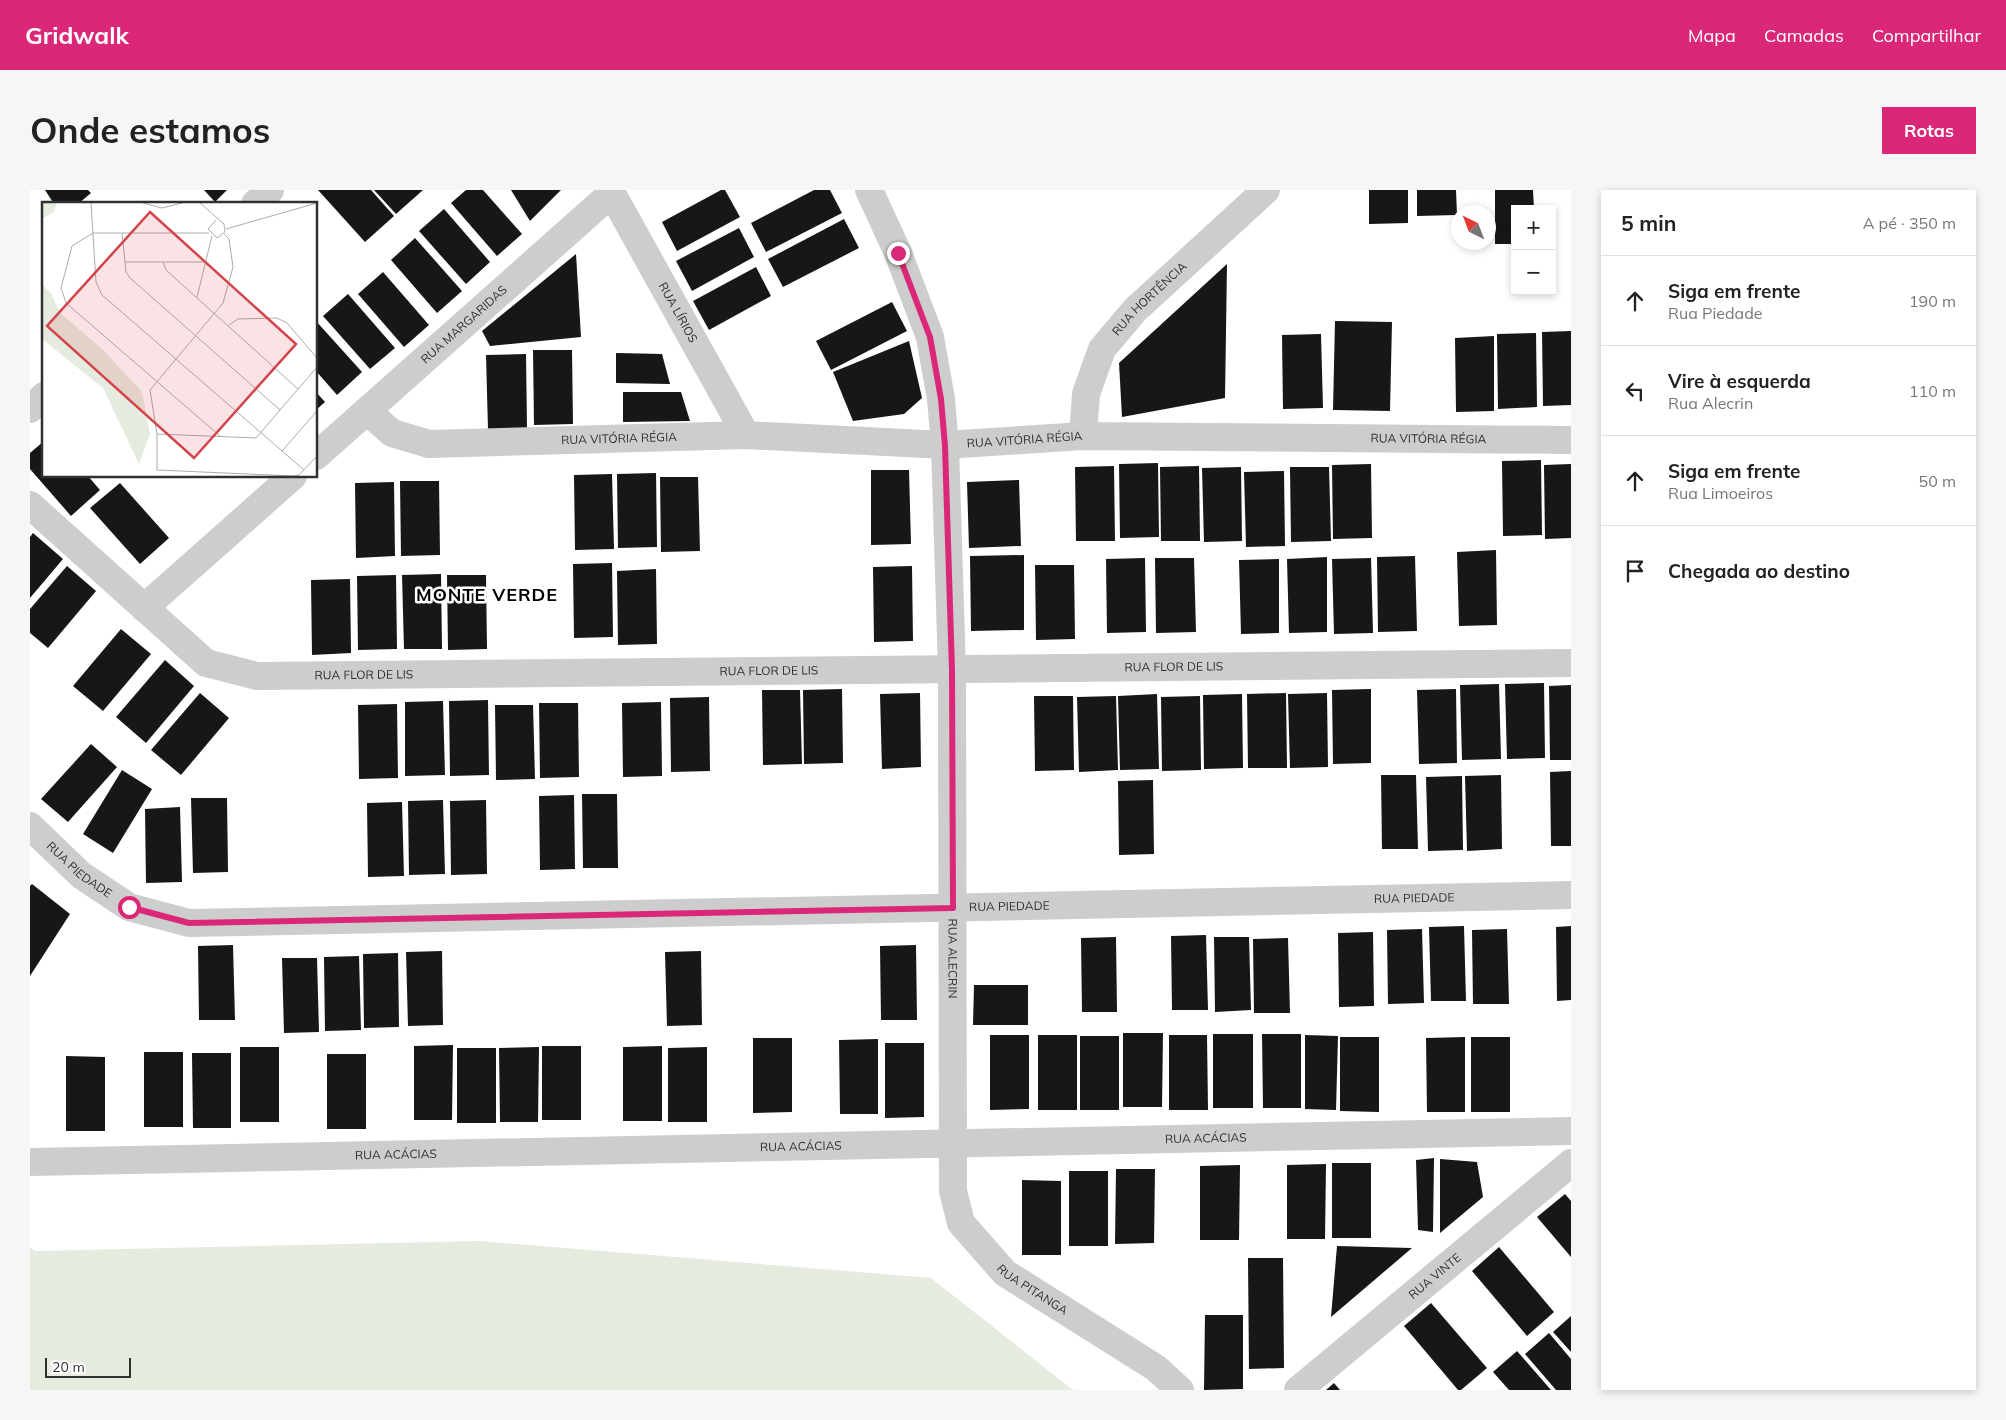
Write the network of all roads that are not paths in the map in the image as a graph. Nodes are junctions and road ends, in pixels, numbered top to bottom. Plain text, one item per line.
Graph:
1 (270, 190) edge
2 (869, 190) edge
3 (1266, 190) edge
4 (611, 192) edge
5 (257, 202) edge
6 (42, 398) edge
7 (30, 409) edge
8 (367, 411) junction
9 (746, 435) junction
10 (1083, 436) junction
11 (1571, 440) edge
12 (945, 446) junction
13 (318, 454) edge
14 (291, 478) edge
15 (30, 505) edge
16 (144, 608) junction
17 (1571, 663) edge
18 (952, 670) junction
19 (30, 826) edge
20 (1571, 895) edge
21 (953, 908) junction
22 (1571, 1131) edge
23 (953, 1143) junction
24 (30, 1162) edge
25 (1571, 1163) edge
26 (1180, 1390) edge
27 (1298, 1390) edge

1 - 5 street
2 - 12 street, RUA ALECRIN
3 - 10 street, RUA HORTÊNCIA
4 - 8 street, RUA MARGARIDAS
4 - 9 street, RUA LÍRIOS
6 - 7 street
8 - 9 street, RUA VITÓRIA RÉGIA
8 - 13 street, RUA MARGARIDAS
9 - 12 street, RUA VITÓRIA RÉGIA
10 - 11 street, RUA VITÓRIA RÉGIA
10 - 12 street, RUA VITÓRIA RÉGIA
12 - 18 street, RUA ALECRIN
14 - 16 street
15 - 16 street, RUA FLOR DE LIS
16 - 18 street, RUA FLOR DE LIS
17 - 18 street, RUA FLOR DE LIS
18 - 21 street, RUA ALECRIN
19 - 21 street, RUA PIEDADE
20 - 21 street, RUA PIEDADE
21 - 23 street, RUA ALECRIN
22 - 23 street, RUA ACÁCIAS
23 - 24 street, RUA ACÁCIAS
23 - 26 street, RUA PITANGA
25 - 27 street, RUA VINTE

